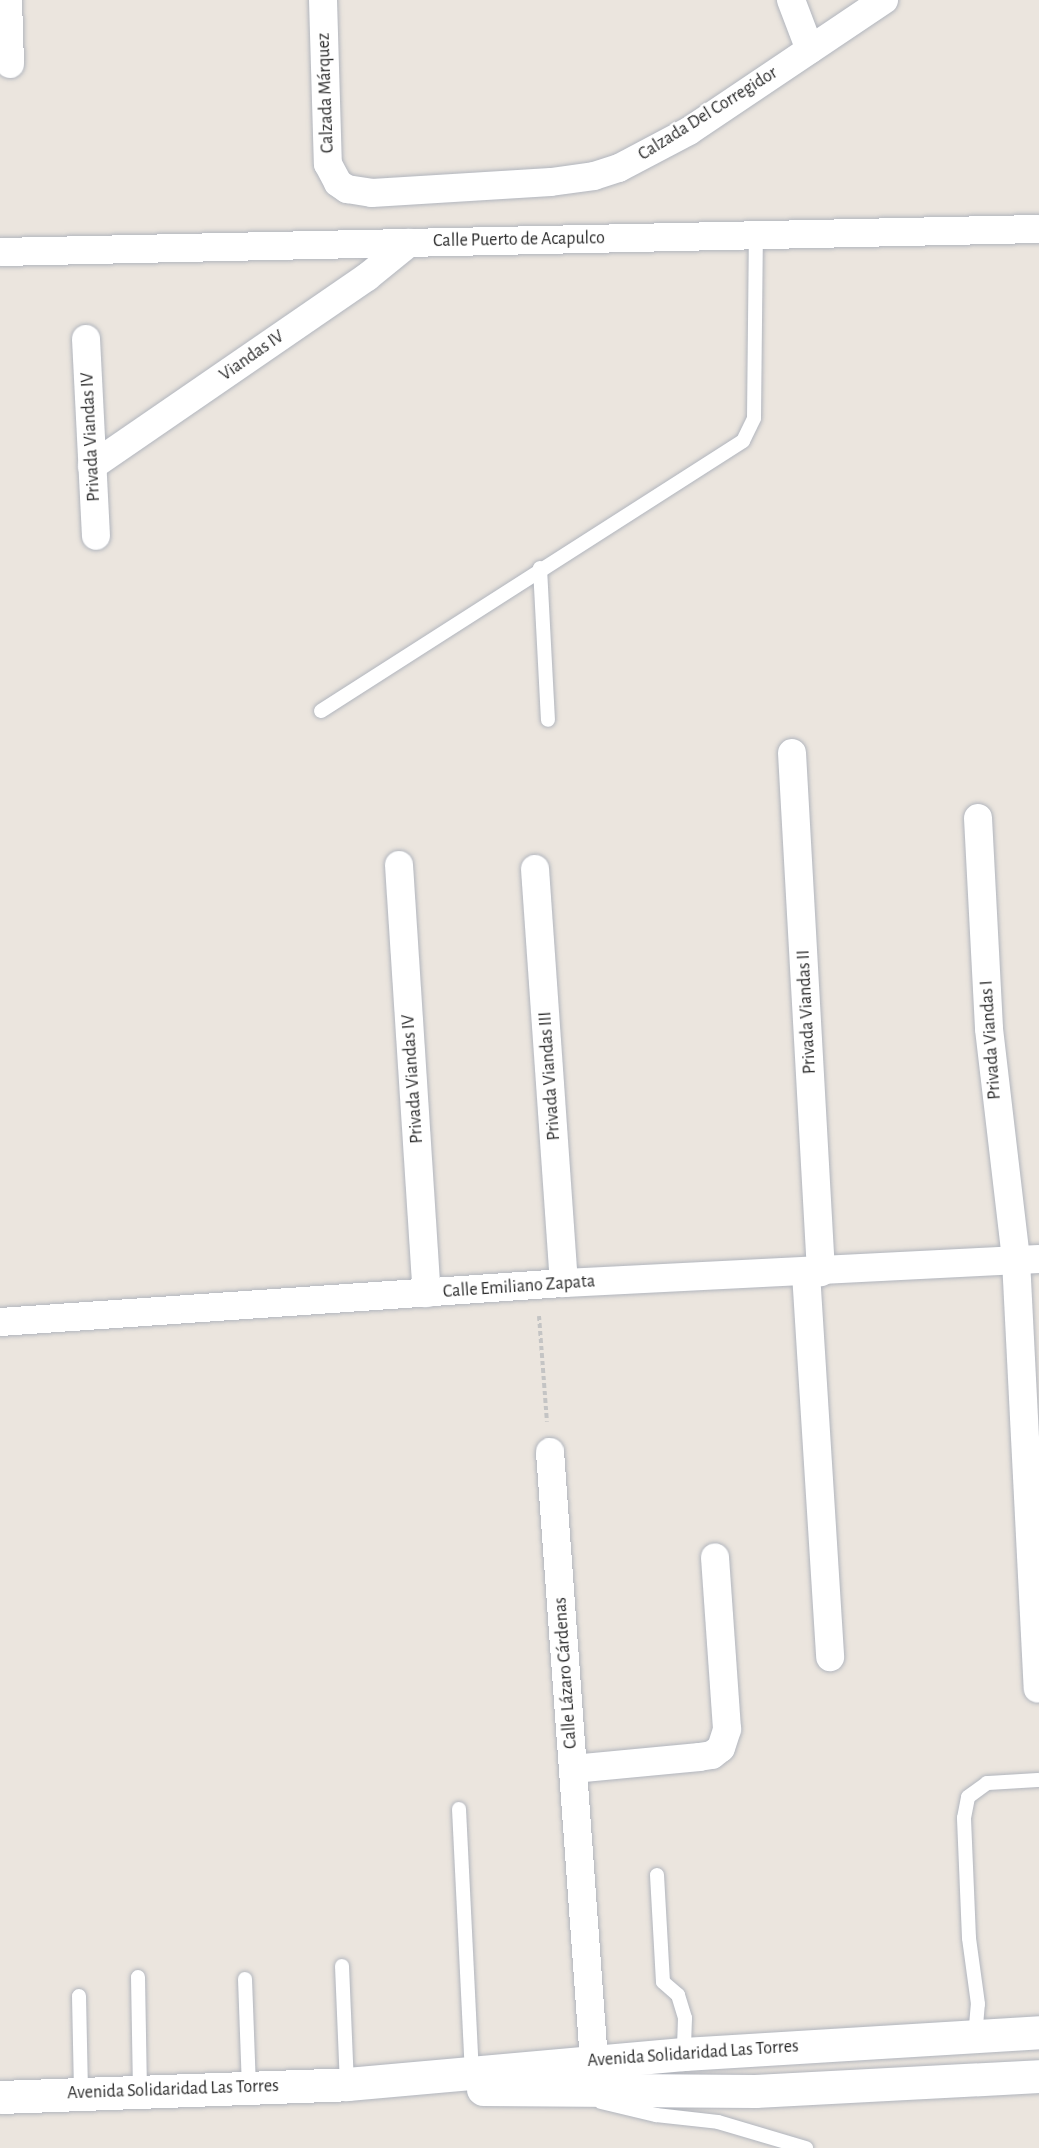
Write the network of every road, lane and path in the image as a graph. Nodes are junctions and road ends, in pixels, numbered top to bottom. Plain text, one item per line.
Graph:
1 (8, 0) edge
2 (323, 0) edge
3 (790, 0) edge
4 (884, 0) edge
5 (810, 50) junction
6 (10, 64) dead end
7 (338, 183) joint
8 (1039, 229) edge
9 (756, 235) junction
10 (409, 243) junction
11 (0, 252) edge
12 (86, 339) dead end
13 (92, 466) junction
14 (96, 536) dead end
15 (540, 568) junction
16 (321, 711) dead end
17 (548, 720) dead end
18 (792, 753) dead end
19 (978, 818) dead end
20 (399, 865) dead end
21 (535, 870) dead end
22 (1028, 1259) edge
23 (814, 1272) junction
24 (564, 1283) junction
25 (535, 1286) junction
26 (427, 1293) junction
27 (0, 1322) edge
28 (550, 1452) joint
29 (716, 1557) dead end
30 (830, 1657) dead end
31 (1038, 1688) edge
32 (573, 1769) junction
33 (1039, 1780) edge
34 (459, 1809) dead end
35 (657, 1875) dead end
36 (342, 1966) dead end
37 (138, 1977) dead end
38 (244, 1979) dead end
39 (79, 1996) dead end
40 (1039, 2032) edge
41 (975, 2037) junction
42 (684, 2054) junction
43 (594, 2061) junction
44 (472, 2072) junction
45 (1039, 2076) edge
46 (347, 2084) junction
47 (249, 2087) junction
48 (140, 2091) junction
49 (561, 2091) junction
50 (81, 2092) junction
51 (0, 2097) edge
52 (806, 2148) edge

1 - 6 street
2 - 7 street, Calzada Márquez
3 - 5 street
4 - 5 street, Calzada Del Corregidor
5 - 7 street, Calzada Del Corregidor
8 - 9 street, Calle Puerto de Acapulco
9 - 10 street, Calle Puerto de Acapulco
9 - 15 lane
10 - 11 street, Calle Puerto de Acapulco
10 - 13 street, Viandas IV
12 - 13 street, Privada Viandas IV
13 - 14 street, Privada Viandas IV
15 - 16 lane
15 - 17 lane
18 - 23 street, Privada Viandas II
19 - 22 street, Privada Viandas I
20 - 26 street, Privada Viandas IV
21 - 24 street, Privada Viandas III
22 - 23 street, Calle Emiliano Zapata
22 - 31 street, Privada Viandas I
23 - 24 street, Calle Emiliano Zapata
23 - 30 street, Privada Viandas II
24 - 25 street, Calle Emiliano Zapata
25 - 26 street, Calle Emiliano Zapata
25 - 28 path
26 - 27 street, Calle Emiliano Zapata
28 - 32 street, Calle Lázaro Cárdenas
29 - 32 street
32 - 43 street, Calle Lázaro Cárdenas
33 - 41 lane
34 - 44 lane
35 - 42 lane
36 - 46 lane
37 - 48 lane
38 - 47 lane
39 - 50 lane
40 - 41 main road, Avenida Solidaridad Las Torres
41 - 42 main road, Avenida Solidaridad Las Torres
42 - 43 main road, Avenida Solidaridad Las Torres
43 - 44 main road, Avenida Solidaridad Las Torres
44 - 46 main road, Avenida Solidaridad Las Torres
45 - 49 main road, Avenida Solidaridad Las Torres
46 - 47 main road, Avenida Solidaridad Las Torres
46 - 49 main road, Avenida Solidaridad Las Torres
47 - 48 main road, Avenida Solidaridad Las Torres
48 - 50 main road, Avenida Solidaridad Las Torres
49 - 52 lane
50 - 51 main road, Avenida Solidaridad Las Torres

